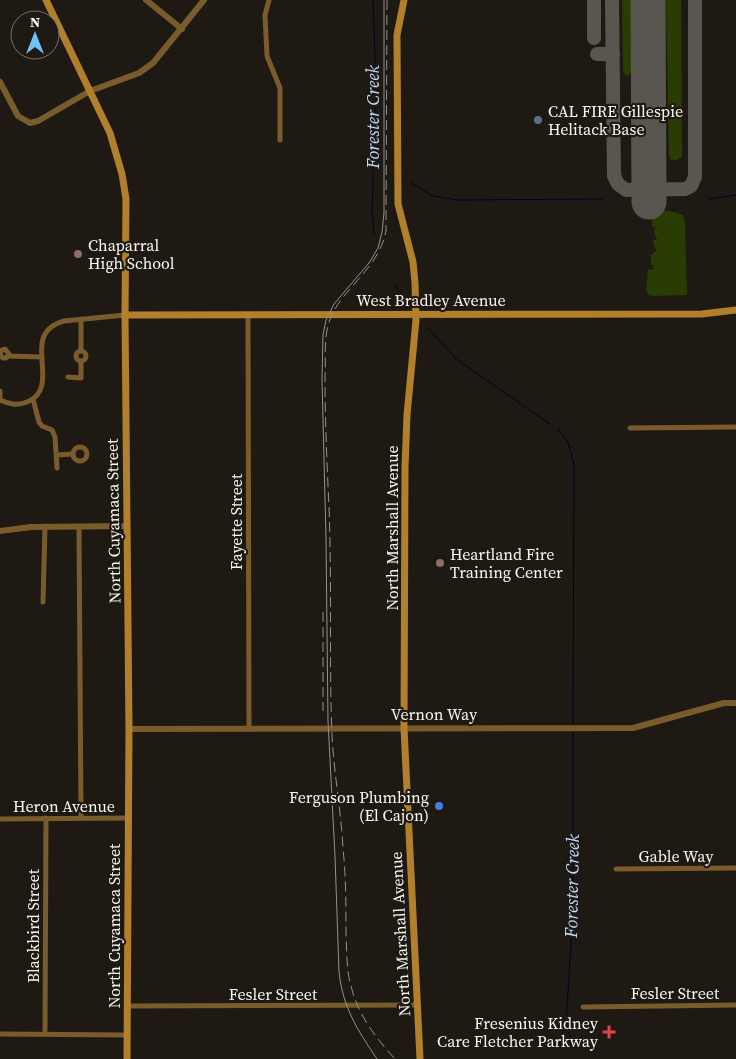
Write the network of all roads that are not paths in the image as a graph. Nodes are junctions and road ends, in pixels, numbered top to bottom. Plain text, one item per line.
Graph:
1 (46, 0) edge
2 (146, 0) edge
3 (204, 0) edge
4 (269, 0) edge
5 (404, 0) edge
6 (182, 29) junction
7 (0, 82) edge
8 (90, 91) junction
9 (280, 140) dead end
10 (736, 310) edge
11 (416, 314) junction
12 (125, 315) junction
13 (248, 315) junction
14 (81, 319) junction
15 (0, 354) edge
16 (42, 357) junction
17 (68, 378) dead end
18 (0, 391) edge
19 (0, 399) edge
20 (33, 399) junction
21 (736, 427) edge
22 (630, 428) dead end
23 (73, 454) dead end
24 (56, 455) junction
25 (56, 468) dead end
26 (45, 526) junction
27 (79, 526) junction
28 (127, 526) junction
29 (0, 531) edge
30 (43, 602) dead end
31 (736, 703) edge
32 (404, 728) junction
33 (129, 729) junction
34 (249, 729) junction
35 (46, 818) junction
36 (81, 818) junction
37 (128, 818) junction
38 (0, 819) edge
39 (736, 868) edge
40 (616, 869) dead end
41 (417, 1005) junction
42 (128, 1006) junction
43 (736, 1006) edge
44 (583, 1007) dead end
45 (0, 1034) edge
46 (45, 1034) junction
47 (127, 1035) junction
48 (127, 1059) edge
49 (420, 1059) edge

1 - 8 main road, North Cuyamaca Street
2 - 6 street
3 - 6 street
4 - 9 street
5 - 11 main road, North Marshall Avenue
6 - 8 street
7 - 8 street
8 - 12 main road, North Cuyamaca Street
10 - 11 main road, West Bradley Avenue
11 - 13 main road, West Bradley Avenue
11 - 32 main road, North Marshall Avenue
12 - 13 main road, West Bradley Avenue
12 - 14 street
12 - 28 main road, North Cuyamaca Street
13 - 34 street, Fayette Street
14 - 16 street
14 - 17 street
15 - 16 street
16 - 20 street
18 - 19 street
19 - 20 street
20 - 24 street
21 - 22 street
23 - 24 street
24 - 25 street
26 - 27 street
26 - 29 street
26 - 30 street
27 - 28 street
27 - 36 street
28 - 33 main road, North Cuyamaca Street
31 - 32 street, Vernon Way
32 - 34 street, Vernon Way
32 - 41 main road, North Marshall Avenue
33 - 34 street, Vernon Way
33 - 37 main road, North Cuyamaca Street
35 - 36 street, Heron Avenue
35 - 38 street, Heron Avenue
35 - 46 street, Blackbird Street
36 - 37 street, Heron Avenue
37 - 42 main road, North Cuyamaca Street
39 - 40 street, Gable Way
41 - 42 street, Fesler Street
41 - 49 main road, North Marshall Avenue
42 - 47 main road, North Cuyamaca Street
43 - 44 street, Fesler Street
45 - 46 street
46 - 47 street
47 - 48 main road, North Cuyamaca Street

